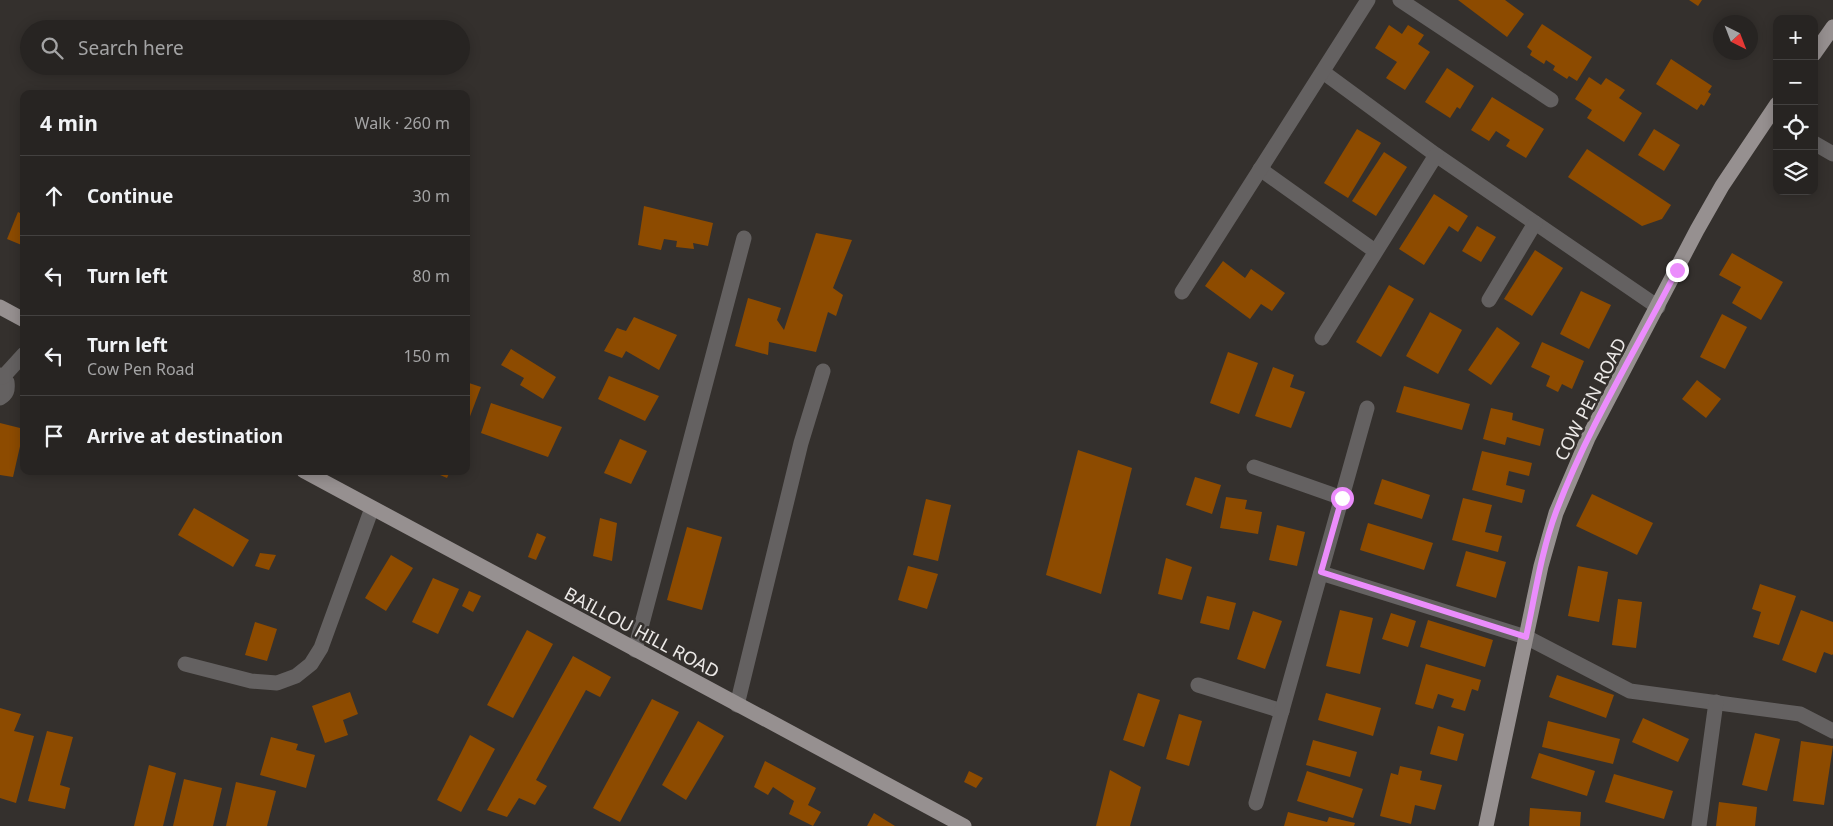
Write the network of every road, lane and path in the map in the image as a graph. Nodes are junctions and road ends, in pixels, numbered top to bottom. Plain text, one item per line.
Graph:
1 (1368, 0) edge
2 (1400, 0) edge
3 (1833, 27) edge
4 (1818, 48) edge
5 (1322, 72) junction
6 (1551, 100) dead end
7 (1773, 115) edge
8 (1818, 145) edge
9 (1833, 154) edge
10 (1436, 155) junction
11 (1260, 170) junction
12 (1535, 223) junction
13 (744, 238) dead end
14 (1375, 251) junction
15 (1182, 292) dead end
16 (1489, 300) dead end
17 (0, 307) edge
18 (1658, 307) junction
19 (20, 318) edge
20 (1322, 338) dead end
21 (20, 358) edge
22 (823, 371) dead end
23 (1, 376) edge
24 (0, 398) edge
25 (1368, 408) dead end
26 (1254, 467) dead end
27 (311, 475) edge
28 (1342, 498) junction
29 (372, 508) junction
30 (1321, 572) junction
31 (1526, 637) junction
32 (635, 650) junction
33 (186, 664) dead end
34 (1198, 685) dead end
35 (1716, 702) junction
36 (737, 704) junction
37 (1282, 711) junction
38 (1833, 732) edge
39 (1256, 803) dead end
40 (964, 826) edge
41 (1486, 826) edge
42 (1699, 826) edge

1 - 5 street
2 - 6 street
3 - 4 main road
5 - 10 street
5 - 11 street
7 - 18 main road, COW PEN ROAD
8 - 9 street
10 - 12 street
10 - 14 street
11 - 14 street
11 - 15 street
12 - 16 street
12 - 18 street
13 - 32 street
14 - 20 street
17 - 19 main road
18 - 31 main road, COW PEN ROAD
21 - 23 street
22 - 36 street
23 - 24 street
25 - 28 street
26 - 28 street
27 - 29 main road, BAILLOU HILL ROAD
28 - 30 street
29 - 32 main road, BAILLOU HILL ROAD
29 - 33 street
30 - 31 street
30 - 37 street
31 - 35 street
31 - 41 main road, COW PEN ROAD
32 - 36 main road, BAILLOU HILL ROAD
34 - 37 street
35 - 38 street
35 - 42 street
36 - 40 main road, BAILLOU HILL ROAD
37 - 39 street

